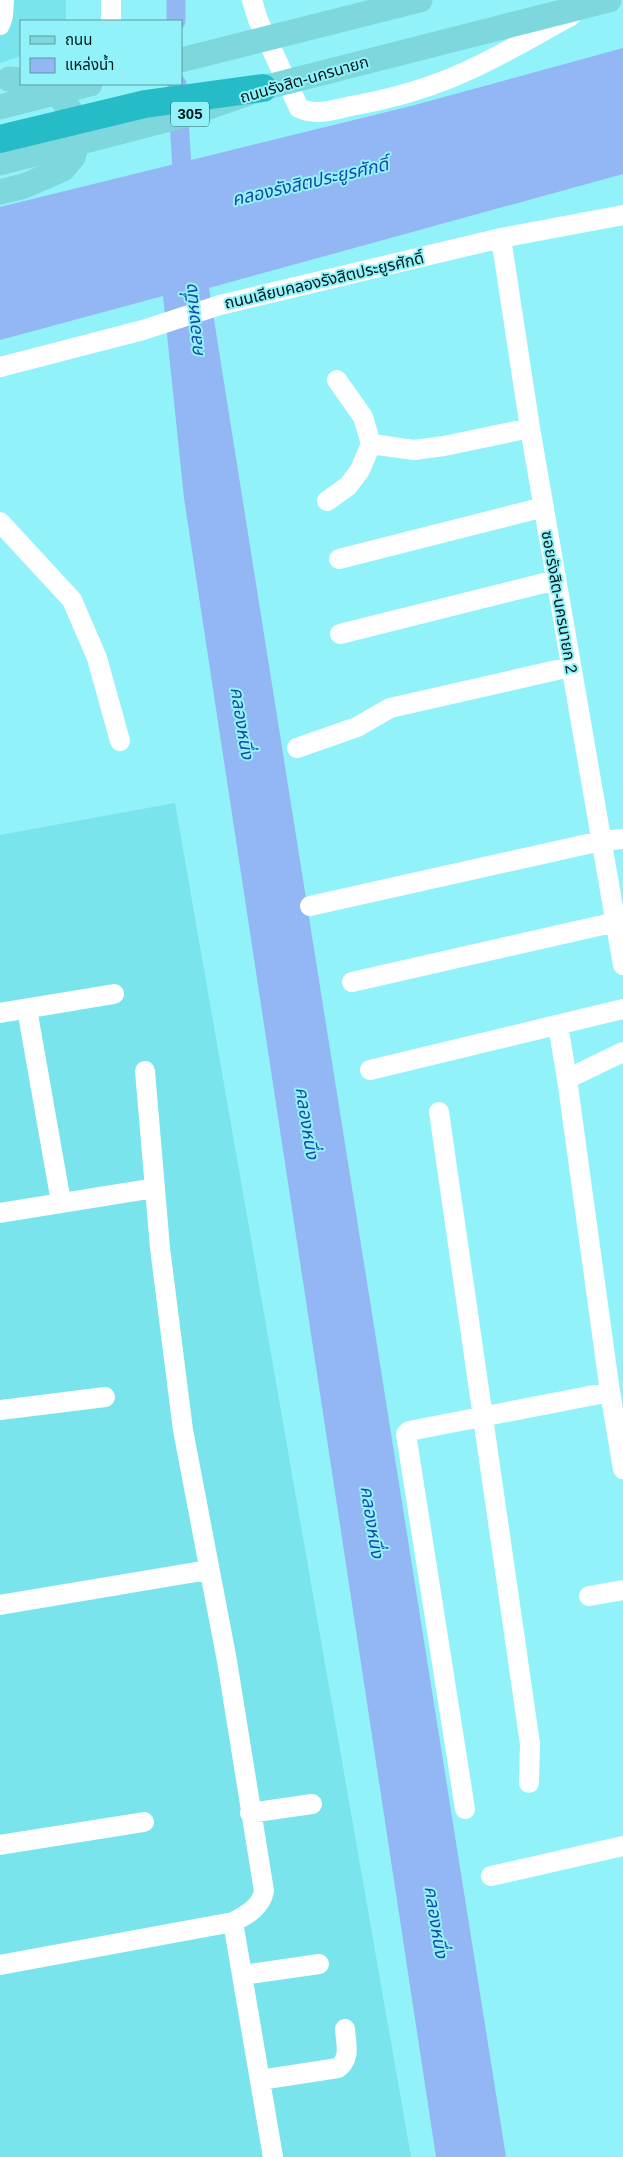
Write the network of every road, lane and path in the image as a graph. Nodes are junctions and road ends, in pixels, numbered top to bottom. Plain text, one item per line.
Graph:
1 (4, 0) edge
2 (111, 0) edge
3 (252, 0) edge
4 (420, 0) edge
5 (602, 2) edge
6 (111, 20) edge
7 (0, 25) edge
8 (182, 60) edge
9 (45, 85) edge
10 (86, 85) edge
11 (263, 88) junction
12 (0, 107) edge
13 (0, 139) edge
14 (0, 164) edge
15 (0, 192) edge
16 (623, 215) edge
17 (501, 238) junction
18 (0, 367) edge
19 (337, 380) dead end
20 (530, 428) junction
21 (371, 444) junction
22 (327, 501) dead end
23 (544, 507) junction
24 (0, 522) edge
25 (339, 559) dead end
26 (556, 580) junction
27 (340, 634) dead end
28 (570, 667) junction
29 (120, 741) dead end
30 (297, 748) dead end
31 (623, 839) edge
32 (601, 841) junction
33 (310, 906) dead end
34 (616, 922) junction
35 (623, 964) edge
36 (352, 982) dead end
37 (114, 994) dead end
38 (27, 1009) junction
39 (623, 1009) edge
40 (0, 1013) edge
41 (558, 1025) junction
42 (623, 1052) edge
43 (370, 1070) dead end
44 (145, 1071) dead end
45 (567, 1079) junction
46 (439, 1112) dead end
47 (155, 1188) junction
48 (60, 1202) junction
49 (0, 1213) edge
50 (610, 1392) junction
51 (105, 1397) dead end
52 (0, 1410) edge
53 (483, 1415) junction
54 (623, 1469) edge
55 (208, 1570) junction
56 (623, 1590) edge
57 (589, 1596) dead end
58 (0, 1605) edge
59 (529, 1783) dead end
60 (312, 1804) dead end
61 (465, 1809) dead end
62 (250, 1813) junction
63 (144, 1822) dead end
64 (0, 1845) edge
65 (623, 1846) edge
66 (491, 1876) dead end
67 (234, 1922) junction
68 (320, 1964) dead end
69 (0, 1965) edge
70 (243, 1976) junction
71 (345, 2029) dead end
72 (260, 2080) junction
73 (273, 2157) edge

1 - 7 street
2 - 6 street
3 - 5 street
4 - 8 main road
5 - 11 main road, ถนนรังสิต-นครนายก / 305
9 - 15 main road
10 - 12 main road
11 - 13 highway
11 - 14 main road, ถนนรังสิต-นครนายก / 305
16 - 17 street, ถนนเลียบคลองรังสิตประยูรศักดิ์
17 - 18 street, ถนนเลียบคลองรังสิตประยูรศักดิ์
17 - 20 street, ซอยรังสิต-นครนายก 2
19 - 21 street
20 - 21 street
20 - 23 street, ซอยรังสิต-นครนายก 2
21 - 22 street
23 - 25 street
23 - 26 street, ซอยรังสิต-นครนายก 2
24 - 29 street
26 - 27 street
26 - 28 street, ซอยรังสิต-นครนายก 2
28 - 30 street
28 - 32 street, ซอยรังสิต-นครนายก 2
31 - 32 street
32 - 33 street
32 - 34 street, ซอยรังสิต-นครนายก 2
34 - 35 street, ซอยรังสิต-นครนายก 2
34 - 36 street
37 - 38 street
38 - 40 street
38 - 48 street
39 - 41 street
41 - 43 street
41 - 45 street
42 - 45 street
44 - 47 street
45 - 50 street
46 - 53 street
47 - 48 street
47 - 55 street
48 - 49 street
50 - 53 street
50 - 54 street
51 - 52 street
53 - 59 street
53 - 61 street
55 - 58 street
55 - 62 street
56 - 57 street
60 - 62 street
62 - 67 street
63 - 64 street
65 - 66 street
67 - 69 street
67 - 70 street
68 - 70 street
70 - 72 street
71 - 72 street
72 - 73 street

